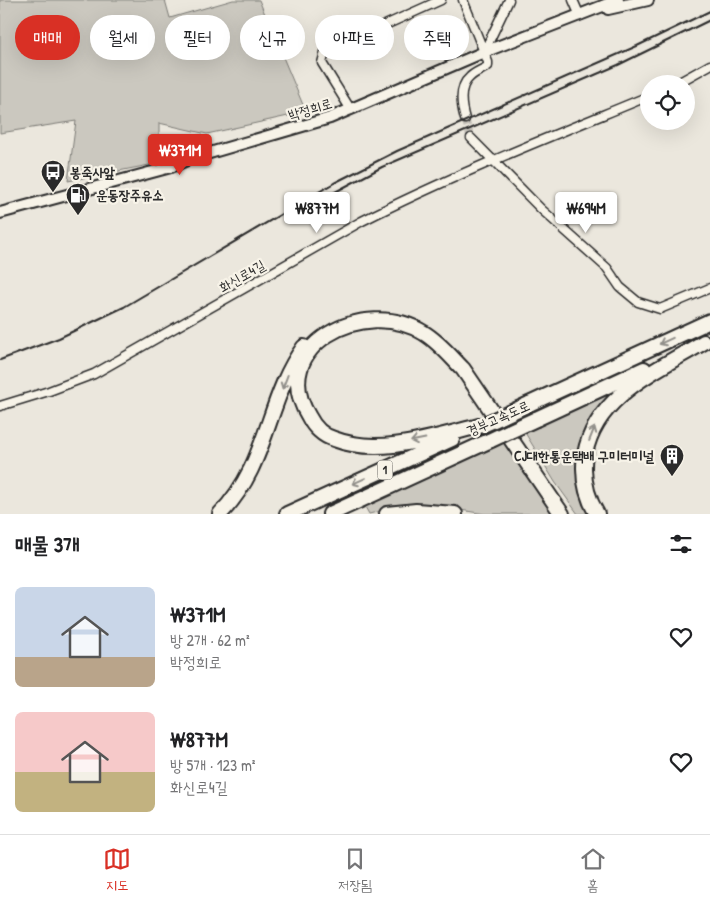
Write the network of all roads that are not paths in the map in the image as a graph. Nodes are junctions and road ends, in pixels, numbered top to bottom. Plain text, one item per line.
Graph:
1 (441, 0) edge
2 (463, 0) edge
3 (509, 0) edge
4 (573, 0) edge
5 (609, 0) edge
6 (618, 0) edge
7 (648, 0) edge
8 (592, 11) junction
9 (580, 16) junction
10 (484, 52) junction
11 (710, 65) edge
12 (692, 75) edge
13 (640, 100) edge
14 (351, 110) junction
15 (464, 119) tunnel mouth
16 (472, 138) tunnel mouth
17 (493, 160) junction
18 (0, 213) edge
19 (710, 288) edge
20 (710, 321) edge
21 (707, 340) edge
22 (0, 406) edge
23 (483, 425) junction
24 (220, 514) edge
25 (286, 514) edge
26 (330, 514) edge
27 (387, 514) edge
28 (455, 514) edge
29 (562, 514) edge
30 (571, 514) edge
31 (596, 514) edge

1 - 14 street
2 - 10 street
3 - 10 street
4 - 9 street
5 - 8 street
6 - 8 street, 박정희로
7 - 8 street
8 - 9 street, 박정희로
9 - 10 street, 박정희로
10 - 14 street, 박정희로
10 - 15 street
11 - 12 street
13 - 17 street, 화신로4길
14 - 18 street, 박정희로
16 - 17 street
17 - 19 street
17 - 22 street, 화신로4길
20 -> 23 highway, 경부고속도로 / 1, bridge
21 - 26 highway, 경부고속도로 / 1, bridge
31 -> 21 highway
23 -> 25 highway, 경부고속도로 / 1
23 -> 29 highway
30 -> 24 highway
27 - 28 highway

